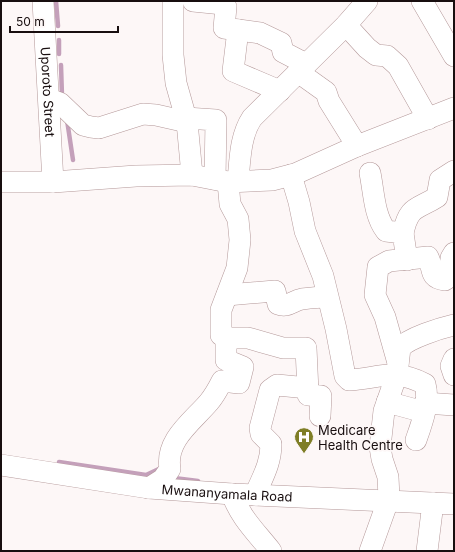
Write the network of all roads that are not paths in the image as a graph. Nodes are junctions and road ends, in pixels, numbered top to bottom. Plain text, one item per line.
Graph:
1 (43, 1) edge
2 (173, 1) edge
3 (193, 1) edge
4 (367, 1) edge
5 (422, 1) edge
6 (223, 3) edge
7 (346, 25) junction
8 (238, 30) junction
9 (454, 56) edge
10 (302, 68) junction
11 (280, 91) junction
12 (49, 99) junction
13 (454, 108) edge
14 (428, 119) junction
15 (186, 120) junction
16 (357, 146) junction
17 (454, 172) edge
18 (370, 174) dead end
19 (192, 175) junction
20 (291, 175) junction
21 (227, 181) junction
22 (1, 182) edge
23 (53, 182) junction
24 (403, 233) junction
25 (454, 253) edge
26 (407, 260) junction
27 (227, 295) junction
28 (327, 297) junction
29 (454, 325) edge
30 (226, 338) junction
31 (454, 359) edge
32 (398, 369) junction
33 (454, 375) edge
34 (239, 383) junction
35 (308, 388) junction
36 (268, 394) junction
37 (387, 402) junction
38 (454, 405) edge
39 (425, 408) junction
40 (320, 416) dead end
41 (416, 440) dead end
42 (1, 466) edge
43 (149, 488) junction
44 (232, 494) junction
45 (256, 495) junction
46 (388, 502) junction
47 (433, 503) junction
48 (454, 504) edge
49 (261, 548) edge
50 (370, 551) edge
51 (427, 551) edge

1 - 12 street, Uporoto Street
2 - 15 street
3 - 6 street
4 - 7 street
5 - 9 street
6 - 8 street
7 - 10 street
7 - 14 street
8 - 10 street
8 - 11 street
10 - 11 street
10 - 16 street
11 - 21 street
12 - 15 street
12 - 23 street, Uporoto Street
13 - 14 street
14 - 16 street
15 - 19 street
15 - 21 street
16 - 20 street
17 - 24 street
18 - 24 street
19 - 21 street
19 - 23 street
20 - 21 street
20 - 28 street
21 - 27 street
22 - 23 street
24 - 26 street
25 - 26 street
26 - 32 street
27 - 28 street
27 - 30 street
28 - 32 street
29 - 32 street
30 - 34 street
30 - 35 street
31 - 33 street
32 - 37 street
32 - 39 street
34 - 36 street
34 - 43 street
35 - 36 street
35 - 40 street
36 - 45 street
37 - 39 street
37 - 46 street
38 - 39 street
39 - 41 street
42 - 43 street, Mwananyamala Road
43 - 44 street, Mwananyamala Road
44 - 45 street, Mwananyamala Road
44 - 49 street
45 - 46 street, Mwananyamala Road
46 - 47 street, Mwananyamala Road
46 - 50 street
47 - 48 street, Mwananyamala Road
47 - 51 street

